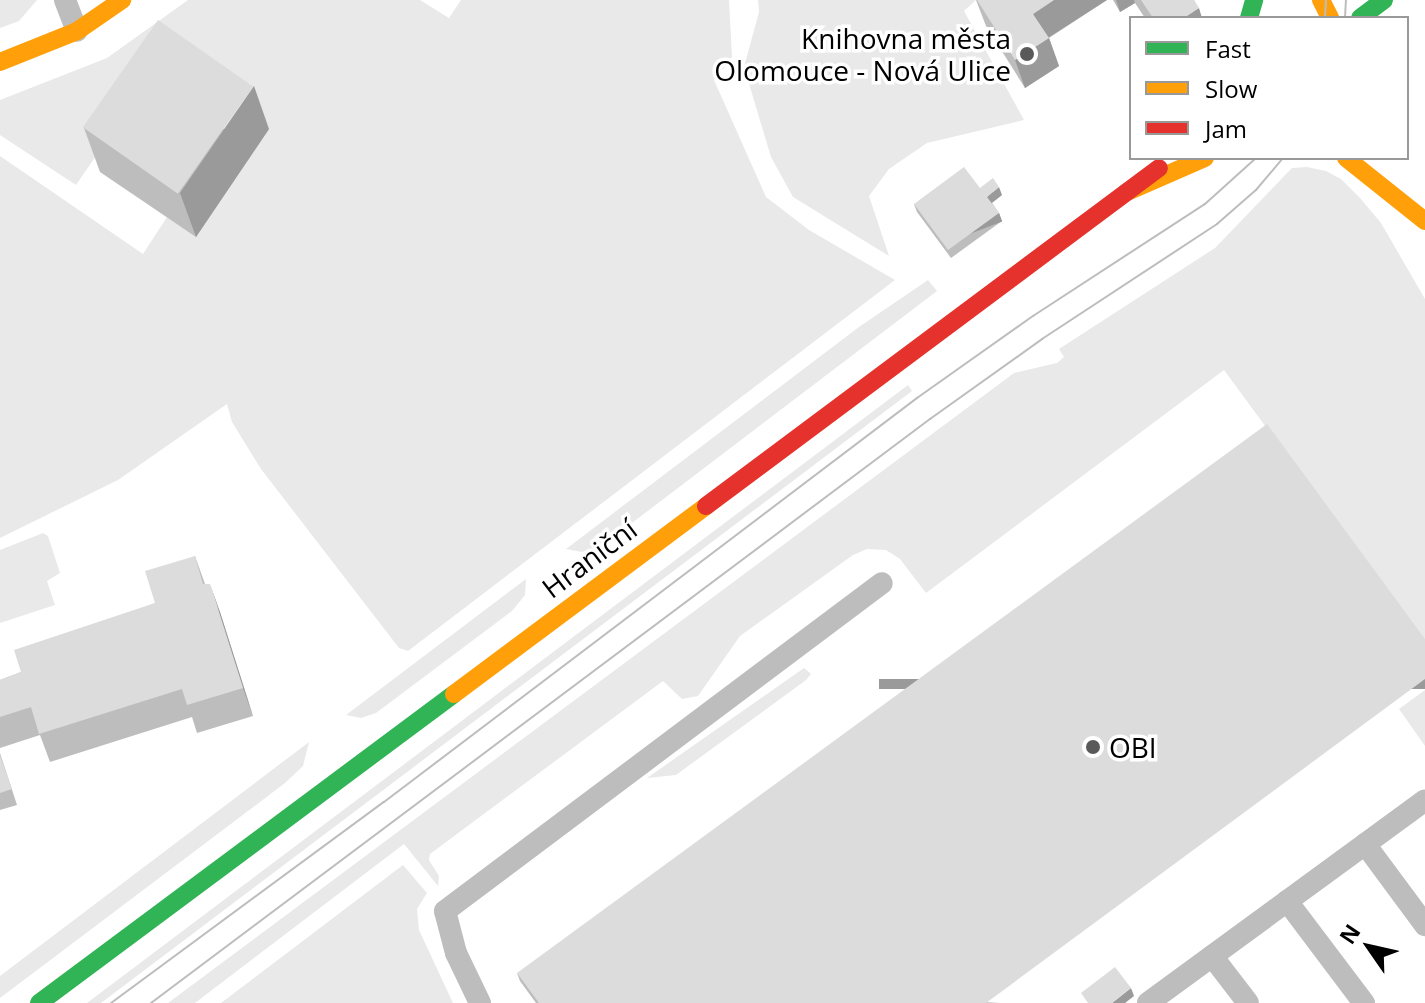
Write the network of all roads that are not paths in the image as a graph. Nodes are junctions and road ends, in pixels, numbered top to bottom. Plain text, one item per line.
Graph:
1 (65, 0) edge
2 (122, 0) edge
3 (1384, 0) edge
4 (1363, 16) edge
5 (77, 31) junction
6 (0, 62) edge
7 (1151, 160) edge
8 (1169, 160) edge
9 (1200, 160) edge
10 (1349, 160) edge
11 (1127, 192) junction
12 (1425, 221) edge
13 (882, 583) dead end
14 (1425, 800) edge
15 (1365, 844) junction
16 (1287, 901) junction
17 (1425, 925) edge
18 (1212, 956) junction
19 (39, 1003) edge
20 (480, 1003) edge
21 (1148, 1003) edge
22 (1248, 1003) edge
23 (1364, 1003) edge

1 - 5 lane
2 - 5 street
3 - 4 street
5 - 6 street
7 - 11 street
8 - 11 street, Hraniční
9 - 11 street
10 - 12 street
11 - 19 street, Hraniční
13 - 20 lane
14 - 15 lane
15 - 16 lane
15 - 17 lane
16 - 18 lane
16 - 23 lane
18 - 21 lane
18 - 22 lane

